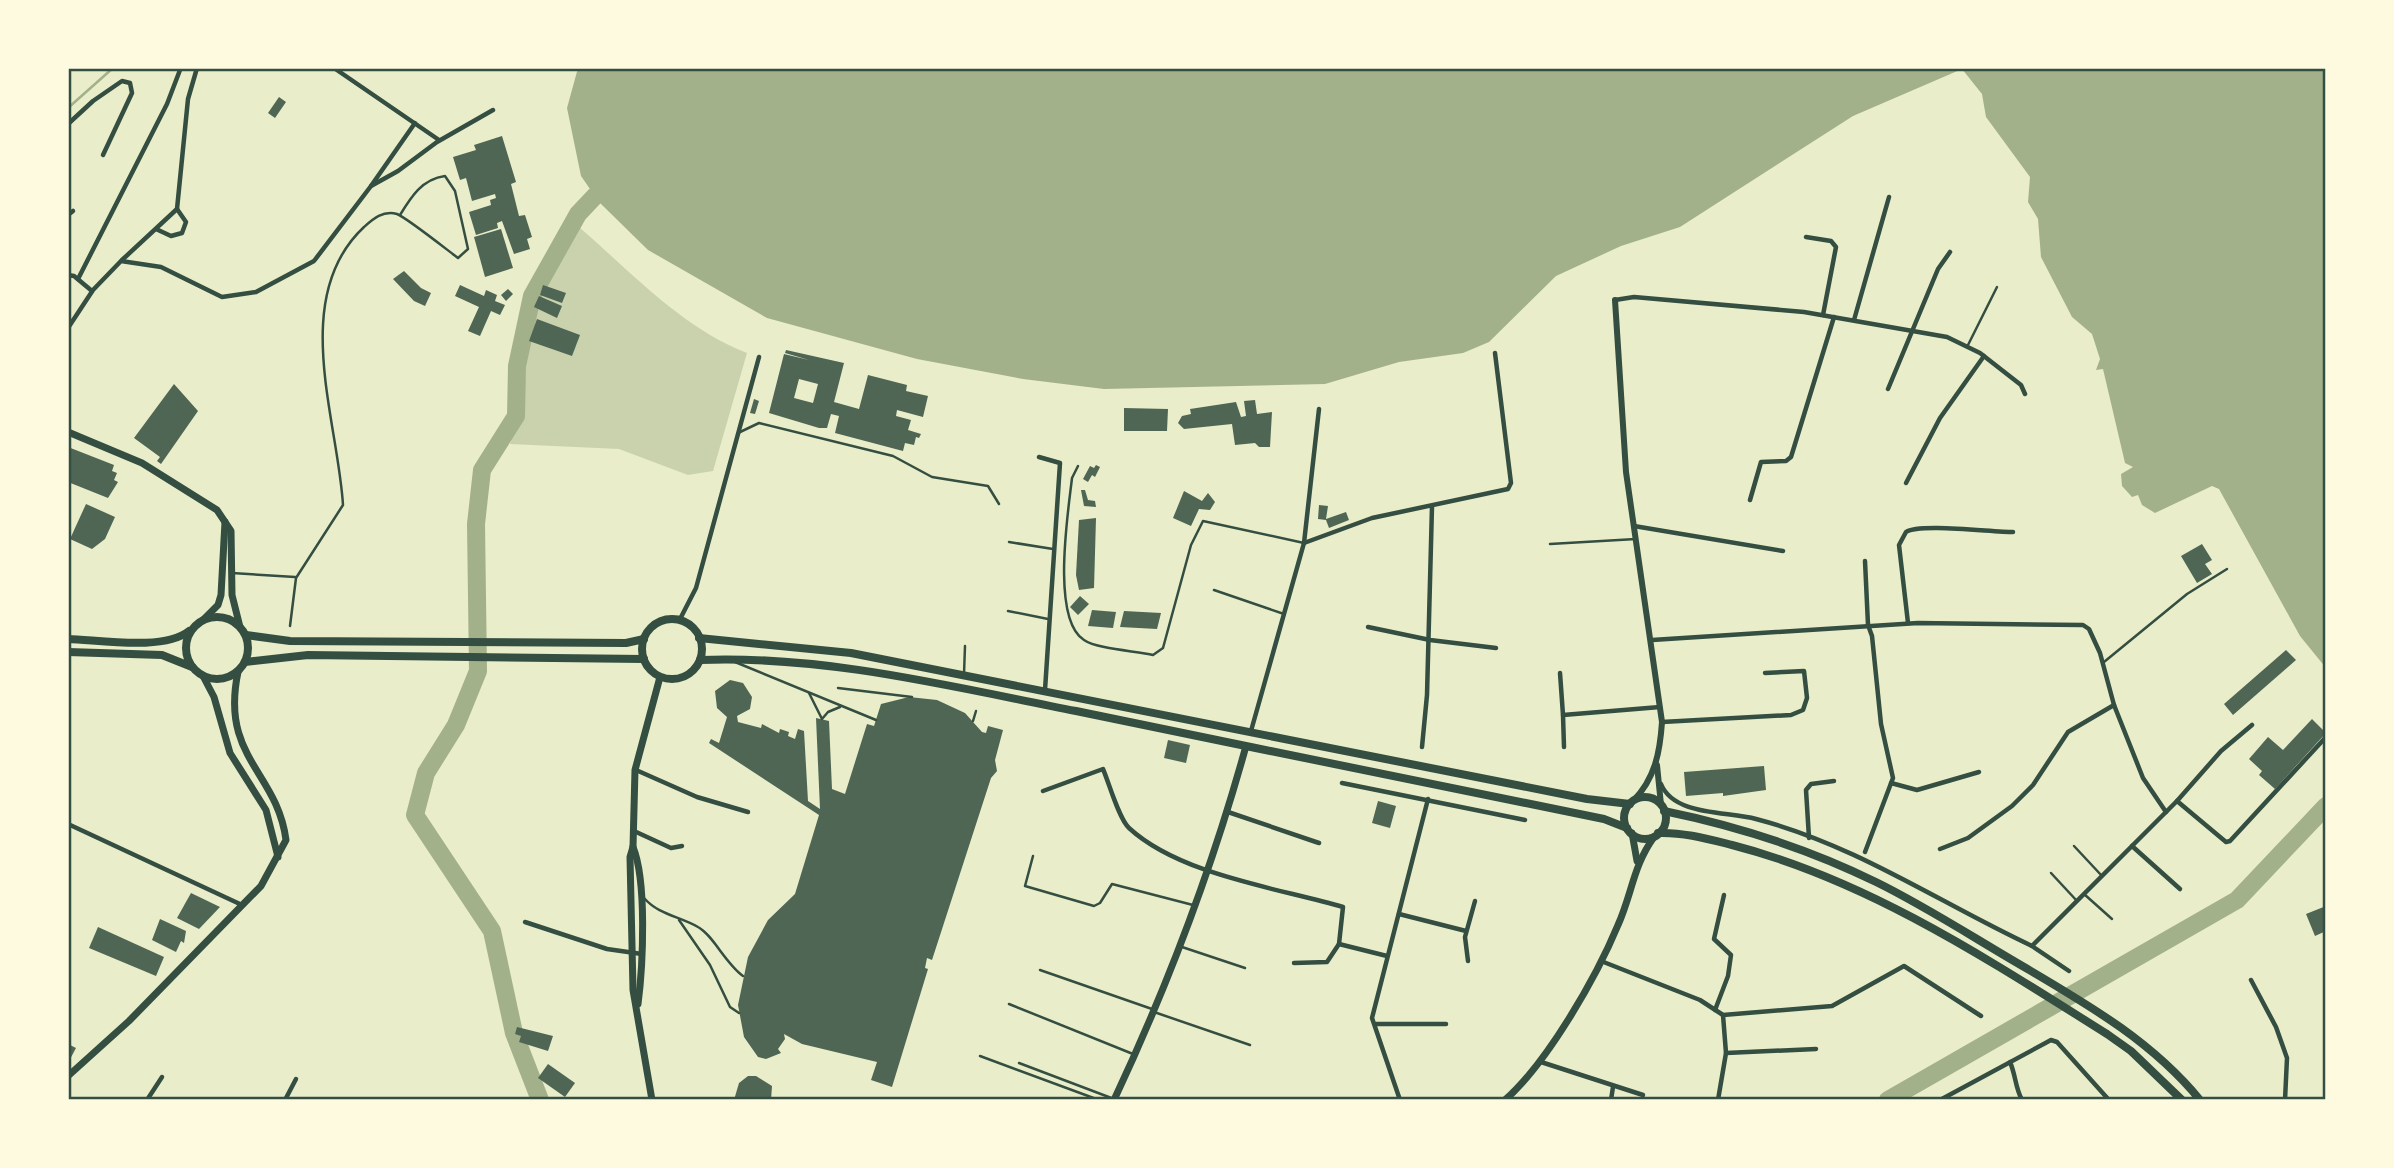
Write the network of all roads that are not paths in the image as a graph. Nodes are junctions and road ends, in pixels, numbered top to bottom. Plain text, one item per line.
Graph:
1 (197, 68) edge
2 (336, 69) edge
3 (180, 71) dead end
4 (493, 110) dead end
5 (415, 123) junction
6 (68, 124) edge
7 (439, 140) junction
8 (103, 155) dead end
9 (371, 186) junction
10 (1889, 197) dead end
11 (177, 209) junction
12 (400, 215) junction
13 (156, 229) junction
14 (1806, 237) dead end
15 (1950, 252) dead end
16 (121, 261) junction
17 (68, 275) edge
18 (78, 279) junction
19 (1997, 287) dead end
20 (92, 291) junction
21 (1615, 300) joint
22 (1823, 315) junction
23 (1834, 317) junction
24 (1854, 320) junction
25 (68, 328) edge
26 (1911, 330) junction
27 (1968, 345) junction
28 (1495, 353) dead end
29 (1984, 356) junction
30 (759, 357) dead end
31 (1888, 389) dead end
32 (2025, 394) dead end
33 (1319, 409) dead end
34 (70, 432) edge
35 (738, 433) junction
36 (1039, 457) dead end
37 (1078, 466) dead end
38 (1906, 483) dead end
39 (1751, 500) dead end
40 (999, 505) dead end
41 (1432, 506) junction
42 (225, 521) junction
43 (1634, 526) junction
44 (2013, 532) dead end
45 (1636, 539) junction
46 (1009, 542) dead end
47 (1304, 543) junction
48 (1550, 544) dead end
49 (1056, 550) junction
50 (1783, 551) dead end
51 (1865, 561) dead end
52 (2227, 569) dead end
53 (232, 573) junction
54 (296, 578) junction
55 (1214, 590) dead end
56 (1008, 611) dead end
57 (1284, 614) junction
58 (1051, 619) junction
59 (680, 621) junction
60 (200, 622) junction
61 (1908, 623) junction
62 (1868, 625) junction
63 (290, 626) dead end
64 (240, 627) junction
65 (1368, 627) dead end
66 (246, 635) junction
67 (699, 638) junction
68 (68, 639) edge
69 (644, 639) junction
70 (1430, 640) junction
71 (1652, 640) junction
72 (965, 646) dead end
73 (1496, 648) dead end
74 (68, 652) edge
75 (643, 659) junction
76 (699, 660) junction
77 (732, 661) junction
78 (245, 662) junction
79 (2103, 663) junction
80 (194, 669) junction
81 (238, 672) junction
82 (1560, 673) dead end
83 (1765, 673) dead end
84 (964, 674) junction
85 (203, 676) junction
86 (660, 677) junction
87 (838, 688) dead end
88 (1045, 690) junction
89 (809, 692) junction
90 (912, 697) dead end
91 (2114, 705) junction
92 (840, 707) junction
93 (1660, 707) junction
94 (976, 711) dead end
95 (1563, 715) junction
96 (876, 720) dead end
97 (973, 721) dead end
98 (1662, 722) junction
99 (2252, 725) dead end
100 (1251, 731) junction
101 (2326, 737) edge
102 (1246, 747) junction
103 (1422, 747) dead end
104 (1564, 747) dead end
105 (1657, 763) junction
106 (635, 770) junction
107 (1979, 772) dead end
108 (1834, 781) dead end
109 (1342, 783) dead end
110 (1891, 783) junction
111 (1658, 784) junction
112 (1044, 791) dead end
113 (1428, 799) junction
114 (1632, 802) junction
115 (2177, 802) junction
116 (1662, 808) junction
117 (748, 812) dead end
118 (1228, 812) junction
119 (2166, 812) junction
120 (1525, 820) dead end
121 (68, 824) edge
122 (634, 831) junction
123 (1629, 831) junction
124 (1656, 835) junction
125 (1809, 838) junction
126 (1319, 843) dead end
127 (681, 846) dead end
128 (2074, 846) dead end
129 (2132, 846) junction
130 (633, 847) junction
131 (1940, 849) dead end
132 (1865, 852) dead end
133 (1033, 856) dead end
134 (278, 858) junction
135 (1637, 861) junction
136 (1210, 870) junction
137 (2051, 873) dead end
138 (2102, 876) junction
139 (2180, 890) dead end
140 (640, 893) junction
141 (2084, 894) junction
142 (1724, 895) dead end
143 (1475, 901) dead end
144 (2077, 901) junction
145 (243, 905) junction
146 (1197, 905) junction
147 (1399, 914) junction
148 (678, 919) junction
149 (2112, 919) dead end
150 (525, 922) dead end
151 (1466, 931) junction
152 (1339, 944) junction
153 (2032, 946) junction
154 (1181, 947) junction
155 (631, 954) junction
156 (642, 954) junction
157 (1387, 956) junction
158 (1468, 961) dead end
159 (1601, 961) junction
160 (1294, 963) dead end
161 (1245, 968) dead end
162 (1040, 970) dead end
163 (2069, 971) dead end
164 (743, 976) dead end
165 (2251, 980) dead end
166 (1009, 1004) dead end
167 (1715, 1010) junction
168 (1154, 1011) junction
169 (637, 1012) junction
170 (739, 1013) dead end
171 (1723, 1015) junction
172 (1981, 1016) dead end
173 (1376, 1024) junction
174 (1446, 1024) dead end
175 (1250, 1045) dead end
176 (1816, 1049) dead end
177 (1726, 1053) junction
178 (1135, 1055) junction
179 (981, 1056) dead end
180 (1541, 1062) junction
181 (2010, 1062) junction
182 (1019, 1063) dead end
183 (68, 1076) edge
184 (162, 1077) dead end
185 (296, 1079) dead end
186 (1613, 1087) junction
187 (1643, 1095) dead end
188 (1114, 1099) edge
189 (147, 1100) edge
190 (285, 1100) edge
191 (652, 1100) edge
192 (1099, 1100) edge
193 (1400, 1100) edge
194 (1505, 1100) edge
195 (1611, 1100) edge
196 (1718, 1100) edge
197 (1940, 1100) edge
198 (2022, 1100) edge
199 (2109, 1100) edge
200 (2182, 1100) edge
201 (2200, 1100) edge
202 (2285, 1100) edge

1 - 11 street
2 - 5 street
3 - 18 street
4 - 7 street
5 - 7 street
5 - 9 street
6 - 8 street
7 - 9 street
9 - 16 street
10 - 24 street
11 - 13 street
11 - 13 street
12 - 12 lane
12 - 54 lane
13 - 16 street
14 - 22 street
15 - 26 street
16 - 20 street
17 - 18 street
18 - 20 street
19 - 27 lane
20 - 25 street
21 - 22 street
21 - 43 street
22 - 23 street
23 - 24 street
23 - 39 street
24 - 26 street
26 - 27 street
26 - 31 street
27 - 29 street
28 - 41 street
29 - 32 street
29 - 38 street
30 - 35 street
33 - 47 street
34 - 42 main road
35 - 40 lane
35 - 59 street
36 - 49 street
37 - 47 lane
41 - 47 street
41 - 70 street
42 - 53 main road
42 - 60 main road
43 - 45 street
43 - 50 street
44 - 61 street
45 - 48 lane
45 - 71 street
46 - 49 lane
47 - 57 street
49 - 58 street
51 - 62 street
52 - 79 lane
53 - 54 lane
53 - 64 main road
54 - 63 lane
55 - 57 lane
56 - 58 lane
57 - 100 street
58 - 88 street
59 - 67 main road
59 - 69 main road
60 - 64 main road
60 - 68 main road
60 - 80 main road
61 - 62 street
61 - 79 street
62 - 71 street
62 - 110 street
64 - 66 main road
65 - 70 street
66 - 69 main road
66 - 78 main road
67 - 76 main road
67 - 84 main road
69 - 75 main road
70 - 73 street
70 - 103 street
71 - 93 street
72 - 84 lane
74 - 80 main road
75 - 78 main road
75 - 86 main road
76 - 77 main road
76 - 86 main road
77 - 89 lane
77 - 102 main road
78 - 81 main road
79 - 91 street
80 - 85 main road
81 - 85 main road
81 - 134 main road
82 - 95 street
83 - 98 street
84 - 88 main road
85 - 134 main road
86 - 106 main road
87 - 90 lane
88 - 100 main road
89 - 92 lane
89 - 92 lane
91 - 119 street
91 - 131 street
92 - 96 lane
93 - 95 street
93 - 98 street
94 - 97 lane
95 - 104 street
98 - 105 street
99 - 115 street
100 - 114 main road
101 - 115 street
102 - 118 main road
102 - 123 main road
105 - 111 street
105 - 114 street
106 - 117 street
106 - 122 main road
107 - 110 street
108 - 125 street
109 - 113 street
110 - 132 street
111 - 116 street
111 - 125 street
112 - 136 street
113 - 120 street
113 - 147 street
114 - 116 main road
114 - 123 main road
115 - 119 street
116 - 124 main road
116 - 201 main road
118 - 126 street
118 - 136 main road
119 - 129 street
121 - 145 street
122 - 127 street
122 - 130 main road
123 - 124 main road
123 - 135 main road
124 - 135 main road
124 - 200 main road
125 - 153 street
128 - 138 lane
129 - 138 street
129 - 139 street
130 - 140 main road
130 - 155 main road
133 - 146 lane
134 - 145 main road
135 - 159 main road
136 - 146 main road
136 - 152 street
137 - 144 lane
138 - 141 street
140 - 148 lane
140 - 156 main road
141 - 144 street
141 - 149 lane
142 - 167 street
143 - 151 street
144 - 153 street
145 - 183 main road
146 - 154 main road
147 - 151 street
147 - 157 street
148 - 164 lane
148 - 170 lane
150 - 155 street
151 - 158 street
152 - 157 street
152 - 160 street
153 - 163 street
154 - 161 lane
154 - 168 main road
155 - 156 street
155 - 169 main road
156 - 169 main road
157 - 173 street
159 - 167 street
159 - 180 main road
162 - 168 lane
165 - 202 street
166 - 178 lane
167 - 171 street
168 - 175 lane
168 - 178 main road
169 - 191 main road
171 - 172 street
171 - 177 street
173 - 174 street
173 - 193 street
176 - 177 street
177 - 196 street
178 - 188 main road
179 - 192 lane
180 - 186 street
180 - 194 main road
181 - 197 street
181 - 198 street
181 - 199 street
182 - 188 lane
184 - 189 street
185 - 190 street
186 - 187 street
186 - 195 street

